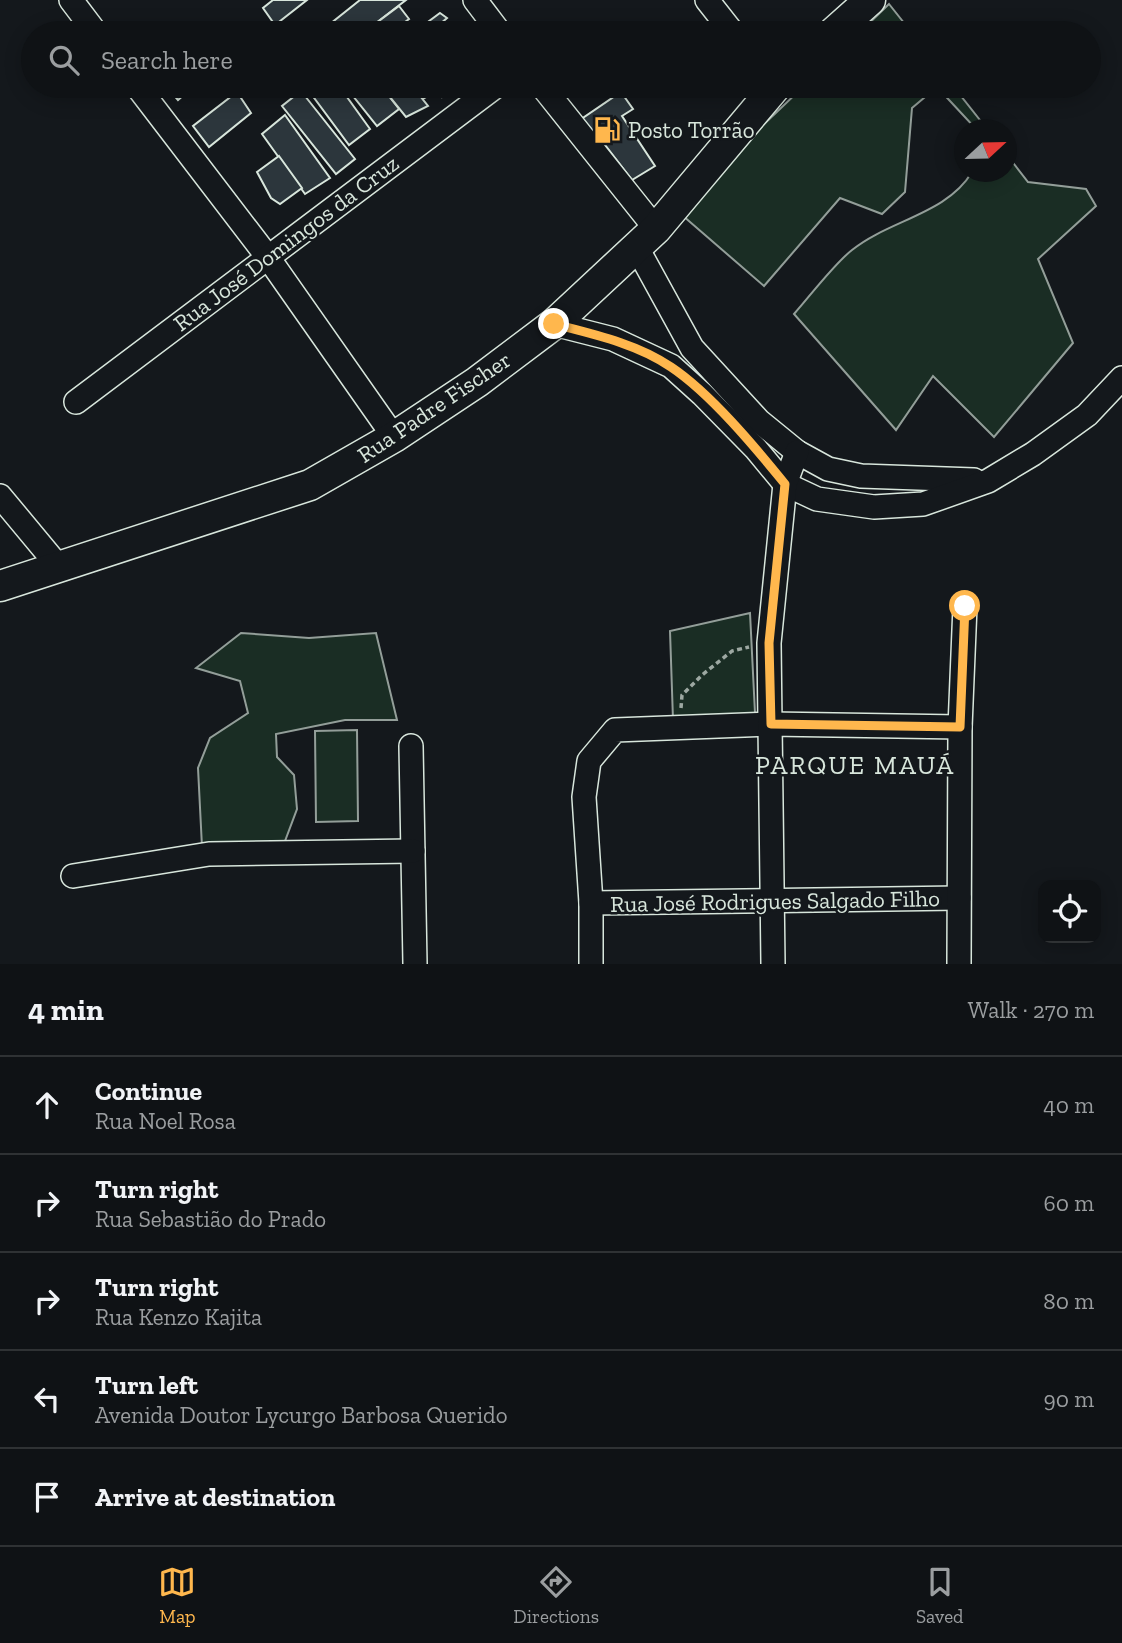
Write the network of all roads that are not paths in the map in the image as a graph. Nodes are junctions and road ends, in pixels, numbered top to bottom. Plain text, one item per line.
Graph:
1 (71, 0) edge
2 (475, 0) edge
3 (707, 0) edge
4 (870, 0) edge
5 (87, 21) edge
6 (491, 21) edge
7 (724, 21) edge
8 (846, 21) edge
9 (146, 98) edge
10 (480, 98) edge
11 (550, 98) edge
12 (765, 98) edge
13 (646, 237) junction
14 (267, 256) junction
15 (554, 324) junction
16 (692, 348) junction
17 (671, 366) junction
18 (1122, 378) edge
19 (76, 401) dead end
20 (394, 437) junction
21 (797, 452) junction
22 (988, 481) junction
23 (785, 484) junction
24 (0, 496) edge
25 (59, 567) junction
26 (0, 586) edge
27 (965, 606) dead end
28 (771, 724) junction
29 (960, 727) junction
30 (411, 746) dead end
31 (413, 851) junction
32 (73, 876) dead end
33 (959, 898) junction
34 (773, 901) junction
35 (591, 903) junction
36 (415, 964) edge
37 (591, 964) edge
38 (773, 964) edge
39 (959, 964) edge

1 - 5 street
2 - 6 street
3 - 7 street
4 - 8 main road
9 - 14 street
10 - 14 street, Rua José Domingos da Cruz
11 - 13 street
12 - 13 main road, Rua Padre Fischer
13 - 15 main road, Rua Padre Fischer
13 - 16 street
14 - 19 street, Rua José Domingos da Cruz
14 - 20 street
15 - 17 street
15 - 20 main road, Rua Padre Fischer
16 - 17 street
16 - 21 street
17 - 23 street
18 - 22 street
20 - 25 main road, Rua Padre Fischer
21 - 22 street
21 - 23 street
22 - 23 street
23 - 28 street
24 - 25 street
25 - 26 main road, Rua Padre Fischer
27 - 29 street
28 - 29 street
28 - 34 street
28 - 35 street
29 - 33 street
30 - 31 street
31 - 32 street
31 - 36 street
33 - 34 street, Rua José Rodrigues Salgado Filho
33 - 39 street
34 - 35 street, Rua José Rodrigues Salgado Filho
34 - 38 street
35 - 37 street

